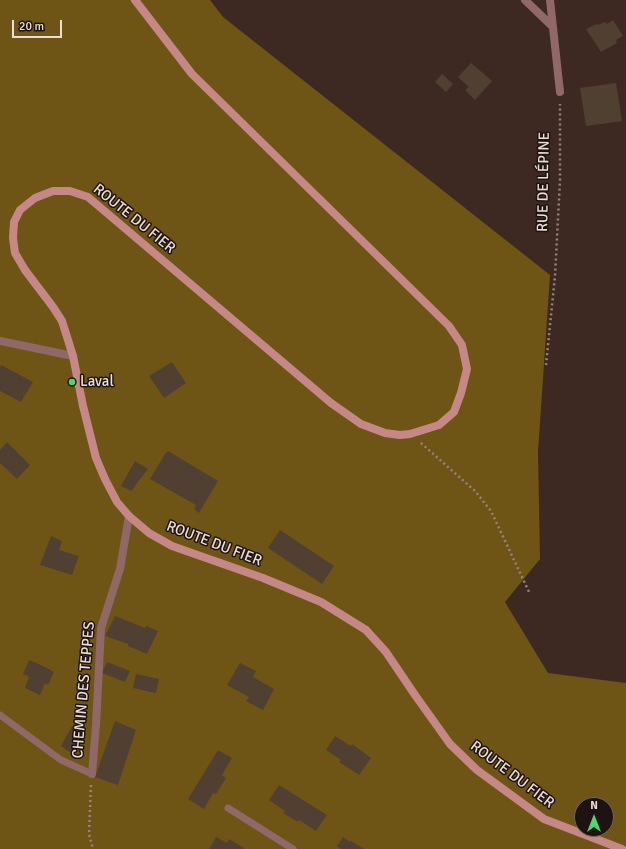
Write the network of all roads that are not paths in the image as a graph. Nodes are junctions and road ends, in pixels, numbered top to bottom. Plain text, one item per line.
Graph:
1 (135, 0) edge
2 (525, 0) edge
3 (550, 0) edge
4 (552, 26) junction
5 (560, 92) road end
6 (0, 341) edge
7 (73, 356) junction
8 (129, 516) junction
9 (0, 715) edge
10 (92, 774) joint
11 (228, 808) dead end
12 (293, 849) edge
13 (622, 849) edge

1 - 7 main road, ROUTE DU FIER
2 - 4 street
3 - 4 street
4 - 5 street
6 - 7 street
7 - 8 main road, ROUTE DU FIER
8 - 10 street, CHEMIN DES TEPPES
8 - 13 main road, ROUTE DU FIER
9 - 10 lane, CHEMIN DES TEPPES
11 - 12 lane

